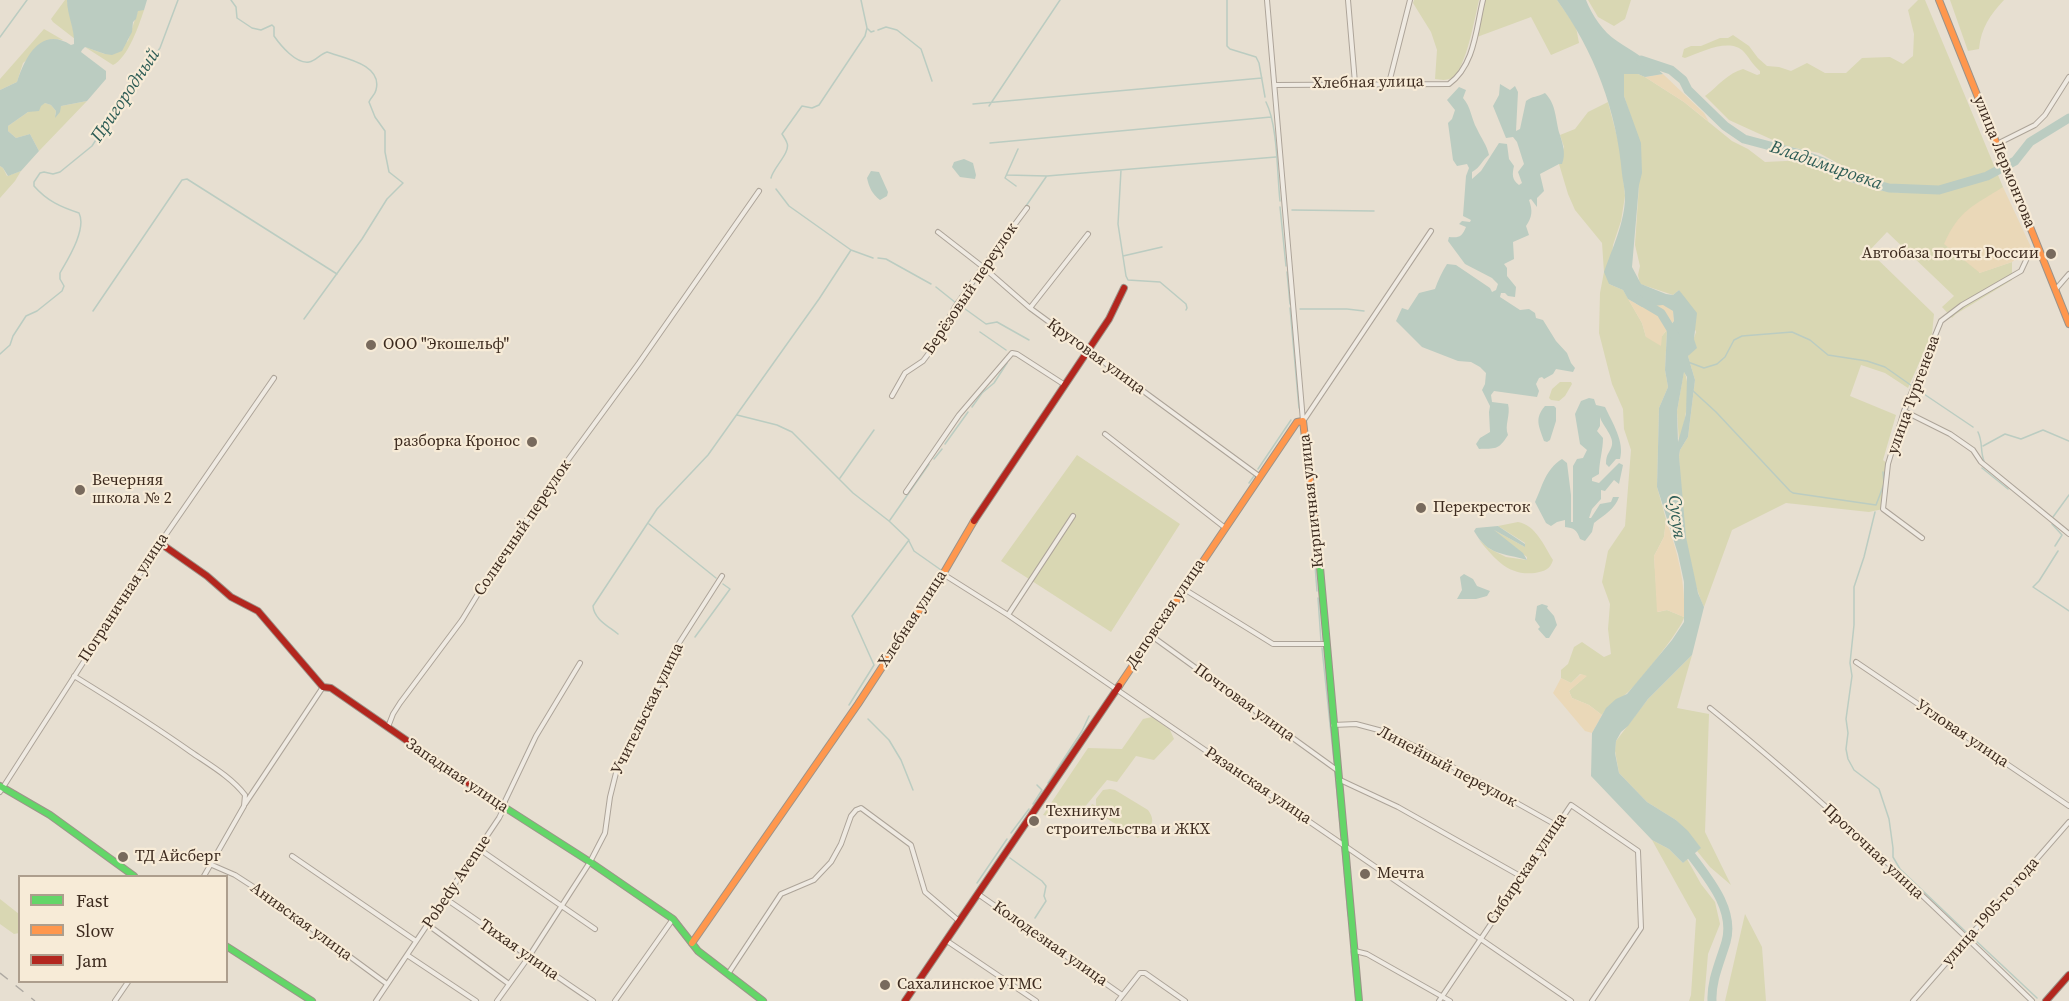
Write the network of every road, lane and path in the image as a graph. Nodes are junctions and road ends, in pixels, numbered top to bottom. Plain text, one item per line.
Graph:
1 (1267, 0) edge
2 (1348, 0) edge
3 (1410, 0) edge
4 (1483, 0) edge
5 (1940, 0) edge
6 (2069, 77) edge
7 (1389, 82) junction
8 (1355, 83) junction
9 (1275, 85) junction
10 (1996, 144) junction
11 (759, 191) dead end
12 (1027, 208) dead end
13 (1431, 231) dead end
14 (938, 232) dead end
15 (1088, 234) dead end
16 (2040, 249) junction
17 (983, 267) junction
18 (2069, 274) edge
19 (1124, 288) dead end
20 (2055, 290) junction
21 (1030, 308) junction
22 (2069, 324) edge
23 (1088, 351) junction
24 (274, 378) dead end
25 (1065, 385) junction
26 (892, 396) dead end
27 (1904, 411) junction
28 (1304, 421) junction
29 (1105, 434) dead end
30 (1259, 476) junction
31 (906, 492) dead end
32 (1073, 516) dead end
33 (1224, 527) junction
34 (2069, 534) edge
35 (1922, 538) dead end
36 (160, 543) junction
37 (943, 574) junction
38 (722, 576) dead end
39 (1183, 589) junction
40 (1008, 615) junction
41 (1152, 636) junction
42 (1326, 644) junction
43 (1856, 662) dead end
44 (580, 663) dead end
45 (74, 676) junction
46 (323, 687) junction
47 (1115, 689) junction
48 (1710, 708) dead end
49 (1334, 725) junction
50 (388, 727) junction
51 (1337, 770) junction
52 (1338, 779) junction
53 (1, 789) edge
54 (244, 806) junction
55 (2069, 806) edge
56 (504, 808) junction
57 (2069, 822) edge
58 (1556, 825) junction
59 (1344, 845) junction
60 (479, 849) junction
61 (292, 856) dead end
62 (590, 862) junction
63 (212, 865) junction
64 (133, 875) edge
65 (205, 875) edge
66 (1522, 877) junction
67 (977, 893) junction
68 (446, 899) junction
69 (561, 905) junction
70 (673, 919) junction
71 (959, 921) junction
72 (428, 925) junction
73 (595, 929) dead end
74 (1481, 939) junction
75 (1967, 939) junction
76 (946, 940) junction
77 (416, 941) junction
78 (692, 943) junction
79 (228, 947) edge
80 (1354, 951) junction
81 (407, 955) junction
82 (528, 957) junction
83 (728, 975) junction
84 (2069, 975) edge
85 (127, 983) edge
86 (387, 984) junction
87 (509, 984) junction
88 (1122, 995) junction
89 (1441, 999) edge
90 (115, 1001) edge
91 (312, 1001) edge
92 (376, 1001) edge
93 (476, 1001) edge
94 (497, 1001) edge
95 (593, 1001) edge
96 (615, 1001) edge
97 (763, 1001) edge
98 (905, 1001) edge
99 (1036, 1001) edge
100 (1118, 1001) edge
101 (1185, 1001) edge
102 (1359, 1001) edge
103 (1450, 1001) edge
104 (1571, 1001) edge
105 (1592, 1001) edge
106 (1913, 1001) edge
107 (2032, 1001) edge
108 (2046, 1001) edge

1 - 9 street, Кирпичная улица
2 - 8 street
3 - 7 street
4 - 7 street, Хлебная улица
5 - 10 main road, улица Лермонтова
6 - 10 street
7 - 8 street, Хлебная улица
8 - 9 street, Хлебная улица
9 - 28 street, Кирпичная улица
10 - 16 main road, улица Лермонтова
11 - 50 street, Солнечный переулок
12 - 17 street, Берёзовый переулок
13 - 28 street, Деповская улица
14 - 17 street, Круговая улица
15 - 21 street
16 - 20 main road, улица Лермонтова
16 - 27 street, улица Тургенева
17 - 21 street, Круговая улица
17 - 26 street, Берёзовый переулок
18 - 20 street
19 - 23 main road, Хлебная улица
20 - 22 main road, улица Лермонтова
21 - 23 street, Круговая улица
23 - 25 main road, Хлебная улица
23 - 30 street, Круговая улица
24 - 36 street, Пограничная улица
25 - 31 street
25 - 37 main road, Хлебная улица
27 - 34 street
27 - 35 street, улица Тургенева
28 - 30 main road, Деповская улица
28 - 42 main road, Кирпичная улица
29 - 33 street
30 - 33 main road, Деповская улица
32 - 40 street
33 - 39 main road, Деповская улица
36 - 45 street, Пограничная улица
36 - 46 main road, Западная улица
37 - 40 street, Рязанская улица
37 - 78 main road, Хлебная улица
38 - 62 street, Учительская улица
39 - 41 main road, Деповская улица
39 - 42 street
40 - 47 street, Рязанская улица
41 - 47 main road, Деповская улица
41 - 51 street, Почтовая улица
42 - 49 main road, Кирпичная улица
43 - 55 street, Угловая улица
44 - 56 street, Pobedy Avenue
45 - 53 street, Пограничная улица
45 - 54 street
46 - 50 main road, Западная улица
46 - 54 street
47 - 59 street, Рязанская улица
47 - 67 main road, Деповская улица
48 - 75 street, Проточная улица
49 - 51 main road, Кирпичная улица
49 - 58 street, Линейный переулок
50 - 56 main road, Западная улица
51 - 52 main road, Кирпичная улица
52 - 59 main road, Кирпичная улица
52 - 66 street
53 - 64 main road
54 - 63 street
56 - 60 street, Pobedy Avenue
56 - 62 main road, Западная улица
57 - 75 street, улица 1905-го года
58 - 66 street, Сибирская улица
58 - 105 street, Сибирская улица
59 - 74 street, Рязанская улица
59 - 80 main road, Кирпичная улица
60 - 68 street, Pobedy Avenue
60 - 69 street
61 - 77 street
62 - 69 street, Учительская улица
62 - 70 main road, Западная улица
63 - 65 street
63 - 86 street, Анивская улица
66 - 74 street, Сибирская улица
67 - 71 main road, Деповская улица
67 - 88 street, Колодезная улица
68 - 72 street, Pobedy Avenue
68 - 82 street, Тихая улица
69 - 73 street
69 - 82 street, Учительская улица
70 - 78 main road, Западная улица
70 - 96 street
71 - 76 main road, Деповская улица
71 - 83 street
72 - 77 street, Pobedy Avenue
72 - 87 street, Тихая улица
74 - 89 street, Сибирская улица
74 - 104 street, Рязанская улица
75 - 106 street, улица 1905-го года
75 - 107 street, Проточная улица
76 - 98 main road, Деповская улица
76 - 99 street
77 - 81 street, Pobedy Avenue
78 - 83 main road, Западная улица
79 - 91 main road
80 - 89 street
80 - 102 main road, Кирпичная улица
81 - 86 street, Pobedy Avenue
81 - 93 street
82 - 87 street, Учительская улица
82 - 95 street, Тихая улица
83 - 97 main road, Западная улица
84 - 108 main road
85 - 90 street
86 - 92 street, Pobedy Avenue
87 - 94 street, Учительская улица
88 - 100 street
88 - 101 street
89 - 103 street

